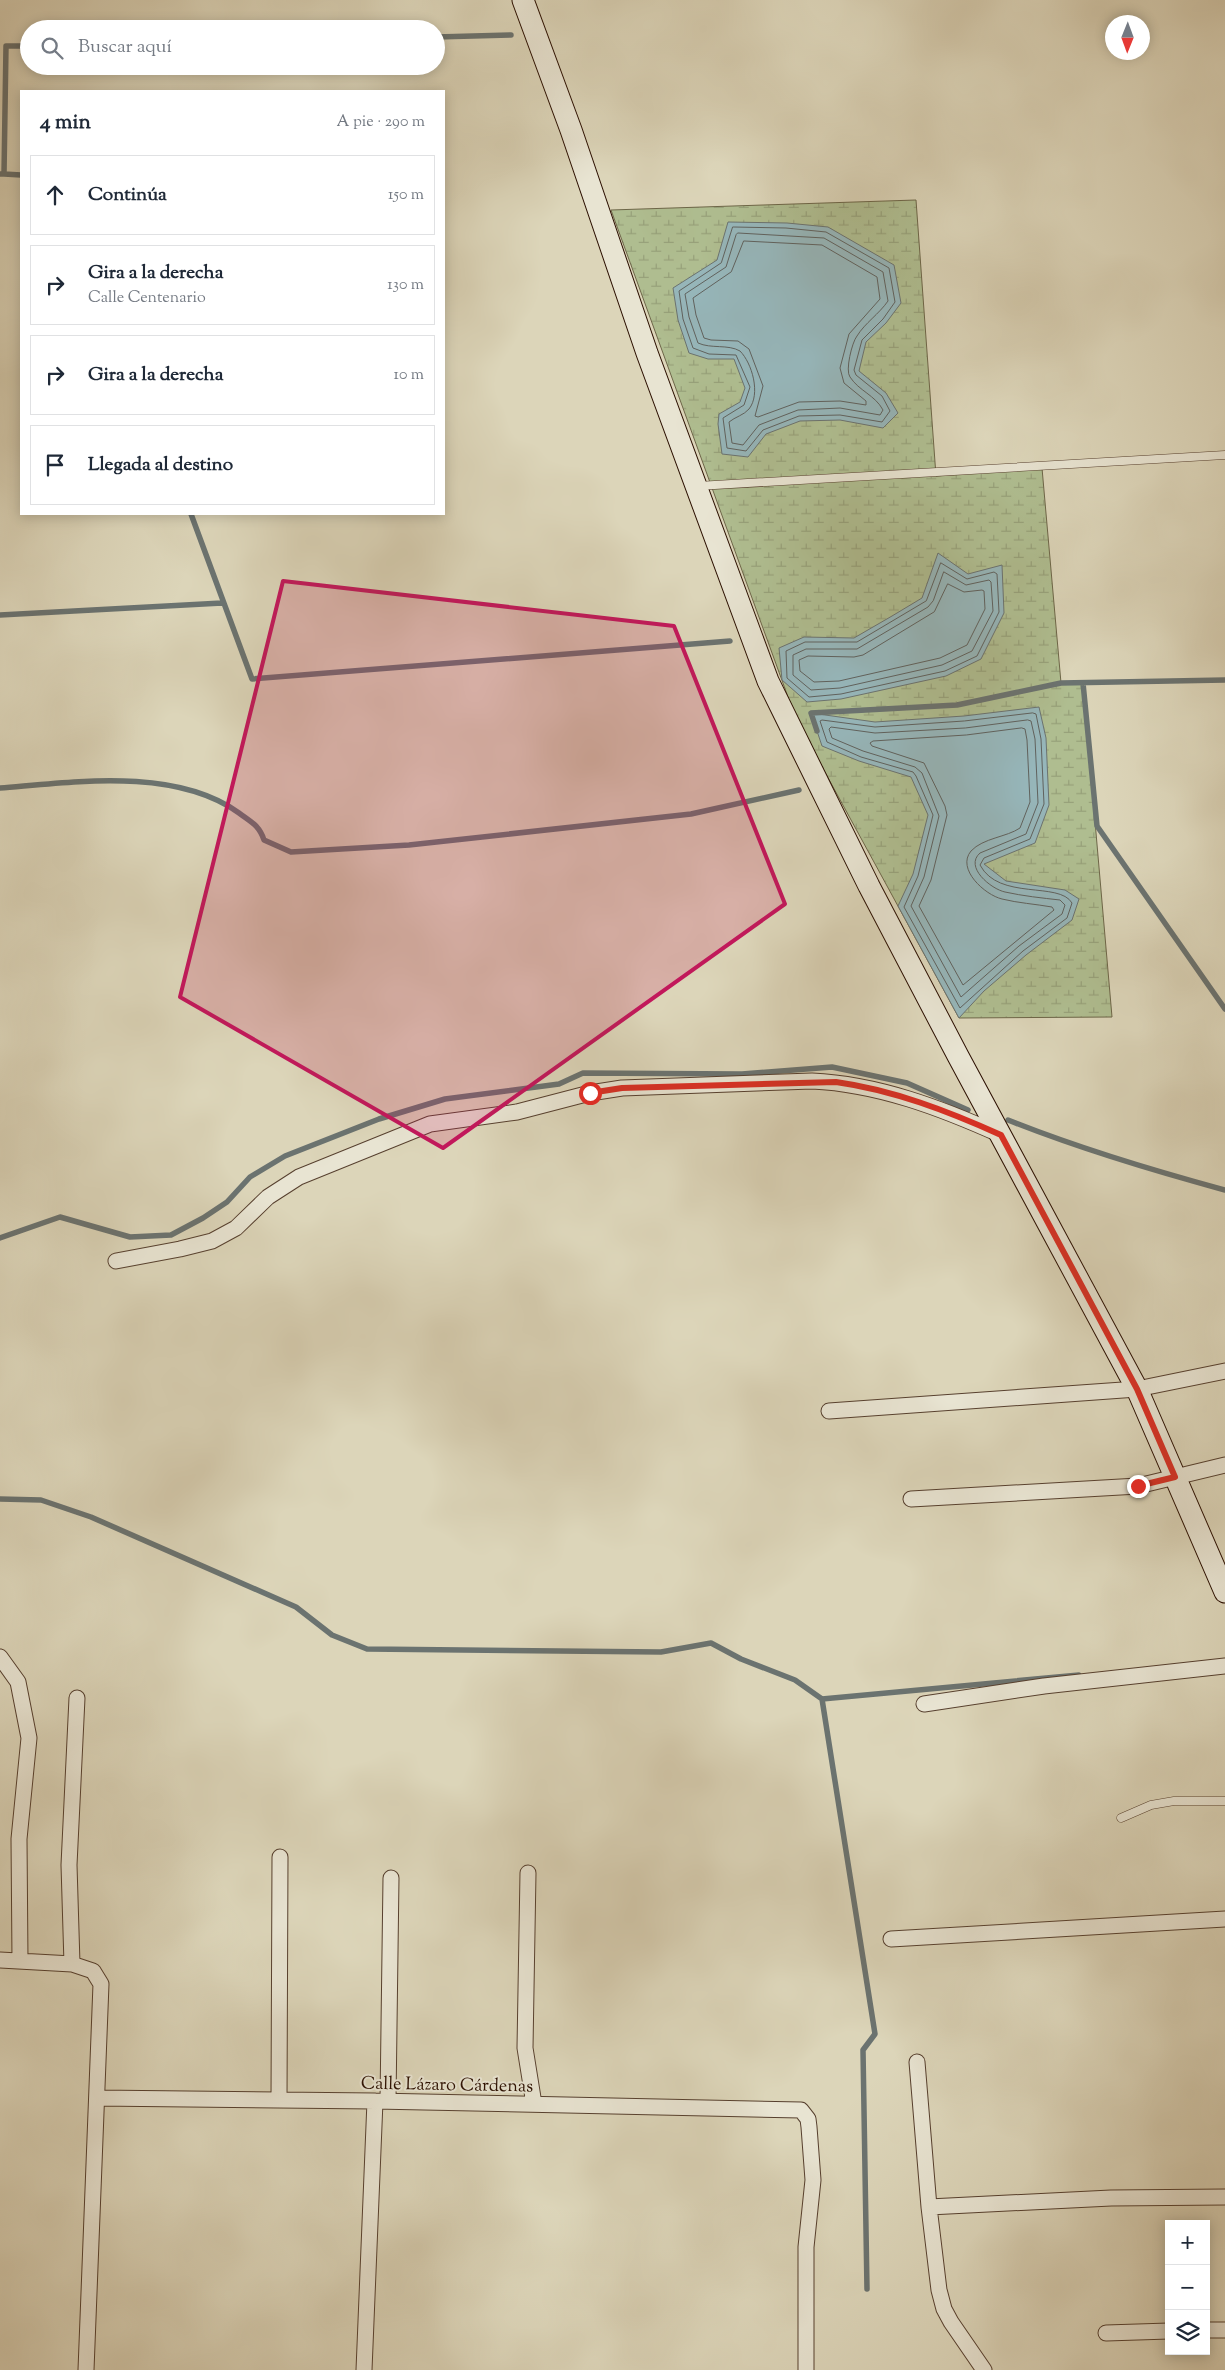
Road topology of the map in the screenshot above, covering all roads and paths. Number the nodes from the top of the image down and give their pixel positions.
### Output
1 (522, 0) edge
2 (1225, 455) edge
3 (696, 486) junction
4 (1001, 1135) junction
5 (116, 1261) dead end
6 (1225, 1371) edge
7 (1137, 1389) junction
8 (829, 1411) dead end
9 (1225, 1465) edge
10 (1175, 1477) junction
11 (911, 1499) dead end
12 (1225, 1592) edge
13 (0, 1657) edge
14 (1225, 1666) edge
15 (77, 1698) dead end
16 (924, 1704) dead end
17 (1225, 1801) edge
18 (1121, 1818) dead end
19 (280, 1857) dead end
20 (528, 1873) dead end
21 (391, 1878) dead end
22 (1225, 1920) edge
23 (891, 1939) dead end
24 (0, 1960) edge
25 (20, 1961) junction
26 (72, 1964) junction
27 (917, 2062) dead end
28 (97, 2098) junction
29 (279, 2100) junction
30 (382, 2101) junction
31 (534, 2104) junction
32 (1225, 2197) edge
33 (929, 2207) junction
34 (1210, 2330) edge
35 (1225, 2330) edge
36 (1165, 2331) edge
37 (1106, 2333) dead end
38 (86, 2370) edge
39 (364, 2370) edge
40 (806, 2370) edge
41 (984, 2370) edge

1 - 3 street
2 - 3 lane
3 - 4 street
4 - 5 street
4 - 7 street
6 - 7 street
7 - 8 street
7 - 10 street
9 - 10 street
10 - 11 street
10 - 12 street
13 - 25 street
14 - 16 street
15 - 26 street
17 - 18 lane
19 - 29 street
20 - 31 street
21 - 30 street
22 - 23 street
24 - 25 street
25 - 26 street
26 - 28 street
27 - 33 street
28 - 29 street, Calle Lázaro Cárdenas
28 - 38 street
29 - 30 street, Calle Lázaro Cárdenas
30 - 31 street, Calle Lázaro Cárdenas
30 - 39 street
31 - 40 street, Calle Lázaro Cárdenas
32 - 33 street
33 - 41 street
34 - 35 street
36 - 37 street

